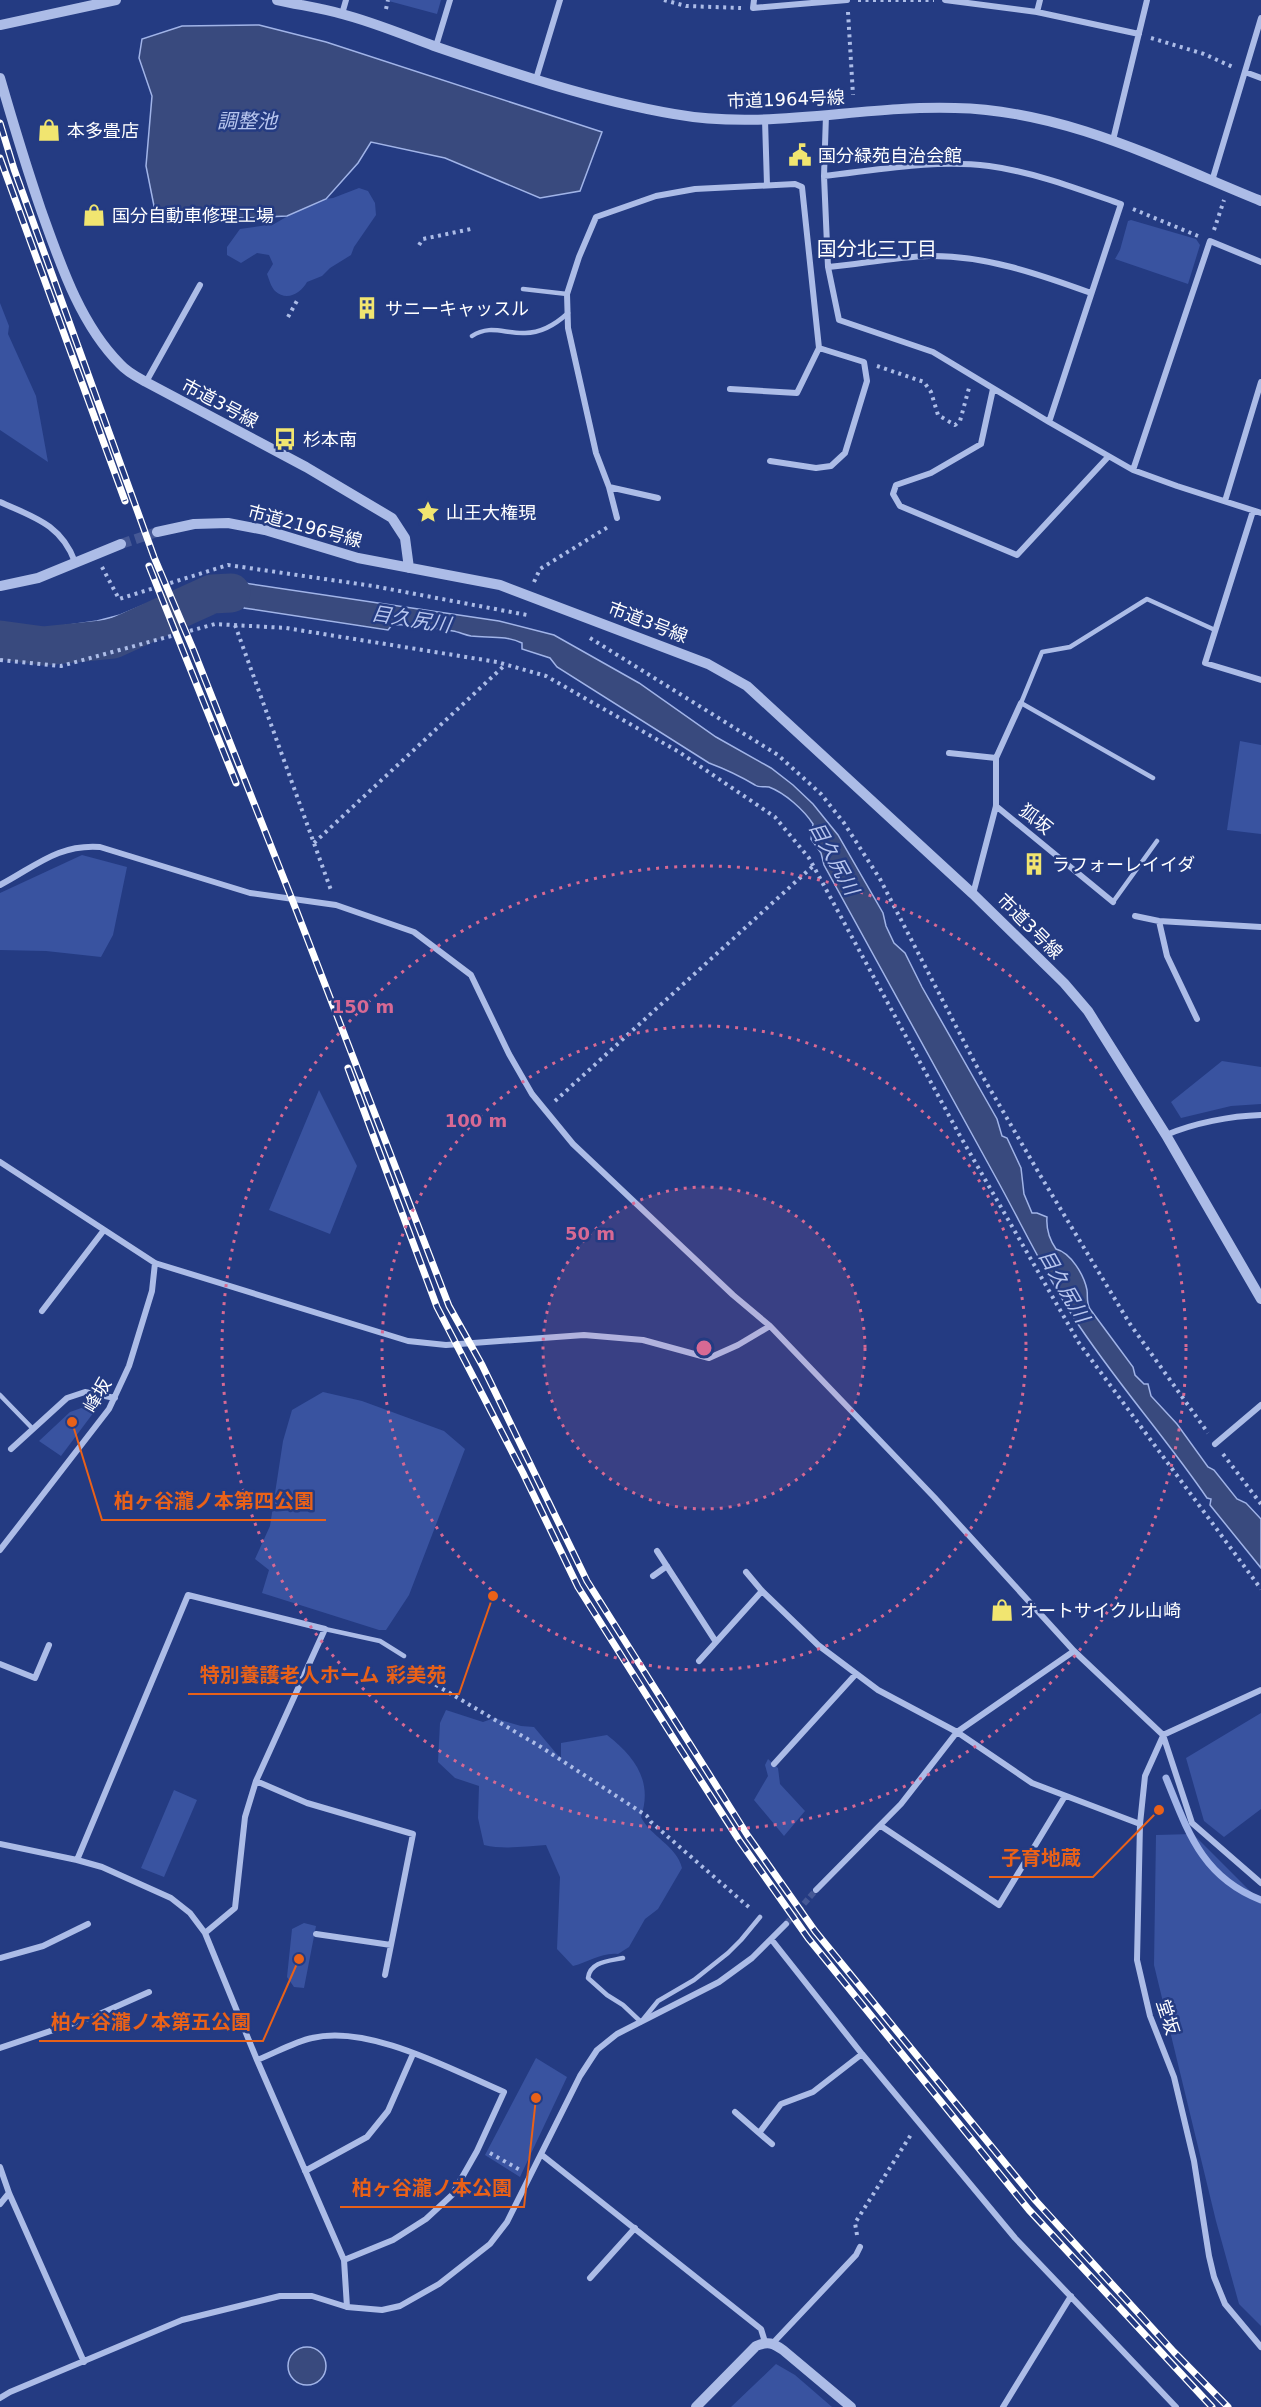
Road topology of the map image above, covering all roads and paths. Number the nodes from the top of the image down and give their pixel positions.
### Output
1 (117, 0) edge
2 (277, 0) edge
3 (346, 0) edge
4 (388, 0) edge
5 (450, 0) edge
6 (560, 0) edge
7 (664, 0) edge
8 (754, 0) edge
9 (847, 0) edge
10 (945, 0) edge
11 (1040, 0) edge
12 (1148, 0) edge
13 (753, 8) junction
14 (386, 9) dead end
15 (1037, 12) junction
16 (342, 14) junction
17 (1261, 18) edge
18 (0, 25) edge
19 (1139, 34) junction
20 (436, 46) junction
21 (1245, 72) junction
22 (0, 78) edge
23 (1261, 78) edge
24 (536, 79) junction
25 (853, 95) dead end
26 (826, 115) junction
27 (765, 120) junction
28 (1113, 140) junction
29 (824, 176) junction
30 (1212, 181) junction
31 (767, 185) junction
32 (1224, 198) dead end
33 (1261, 201) edge
34 (1121, 204) junction
35 (471, 229) dead end
36 (1210, 241) junction
37 (419, 244) dead end
38 (1261, 262) edge
39 (828, 267) junction
40 (200, 285) dead end
41 (523, 289) dead end
42 (1090, 293) junction
43 (567, 294) junction
44 (298, 299) dead end
45 (568, 314) junction
46 (288, 317) dead end
47 (472, 336) dead end
48 (819, 348) junction
49 (864, 362) junction
50 (972, 376) junction
51 (146, 382) junction
52 (1261, 382) edge
53 (730, 389) dead end
54 (993, 389) junction
55 (1049, 422) junction
56 (1108, 457) junction
57 (770, 461) dead end
58 (1133, 470) junction
59 (609, 487) junction
60 (658, 498) dead end
61 (1225, 501) junction
62 (0, 502) edge
63 (1253, 511) junction
64 (1261, 513) edge
65 (617, 518) joint
66 (157, 532) tunnel mouth
67 (121, 544) tunnel mouth
68 (75, 562) junction
69 (102, 566) dead end
70 (409, 568) junction
71 (0, 586) edge
72 (529, 594) junction
73 (534, 617) dead end
74 (236, 625) junction
75 (1215, 630) junction
76 (582, 634) dead end
77 (0, 660) edge
78 (506, 664) junction
79 (1261, 680) edge
80 (1021, 703) junction
81 (949, 753) dead end
82 (996, 758) junction
83 (1153, 778) dead end
84 (996, 806) junction
85 (1157, 841) dead end
86 (314, 843) junction
87 (813, 866) junction
88 (0, 885) edge
89 (973, 894) junction
90 (1113, 902) joint
91 (336, 905) junction
92 (1135, 916) dead end
93 (1159, 921) junction
94 (1261, 927) edge
95 (1197, 1019) dead end
96 (545, 1110) junction
97 (1261, 1115) edge
98 (1166, 1135) junction
99 (0, 1162) edge
100 (104, 1230) junction
101 (155, 1263) junction
102 (1261, 1299) edge
103 (42, 1311) dead end
104 (770, 1326) junction
105 (0, 1395) edge
106 (115, 1398) junction
107 (1261, 1405) edge
108 (33, 1429) junction
109 (1215, 1444) junction
110 (11, 1449) dead end
111 (1261, 1504) edge
112 (1, 1546) edge
113 (657, 1551) dead end
114 (667, 1566) junction
115 (746, 1572) dead end
116 (653, 1576) dead end
117 (1261, 1589) edge
118 (762, 1591) junction
119 (324, 1629) junction
120 (716, 1642) junction
121 (49, 1645) dead end
122 (1074, 1651) junction
123 (404, 1656) dead end
124 (699, 1661) dead end
125 (0, 1664) edge
126 (855, 1675) junction
127 (431, 1678) dead end
128 (1261, 1690) edge
129 (957, 1732) junction
130 (1163, 1736) junction
131 (774, 1764) dead end
132 (256, 1781) junction
133 (1065, 1796) junction
134 (1140, 1824) junction
135 (881, 1826) junction
136 (0, 1844) edge
137 (76, 1860) junction
138 (1261, 1883) edge
139 (816, 1890) tunnel mouth
140 (760, 1917) joint
141 (88, 1924) dead end
142 (786, 1924) tunnel mouth
143 (206, 1933) junction
144 (316, 1934) dead end
145 (771, 1940) junction
146 (391, 1945) junction
147 (0, 1958) edge
148 (623, 1958) dead end
149 (385, 1976) dead end
150 (149, 1992) dead end
151 (641, 2022) junction
152 (0, 2048) edge
153 (413, 2054) junction
154 (862, 2054) junction
155 (257, 2060) junction
156 (735, 2112) dead end
157 (759, 2133) junction
158 (907, 2142) dead end
159 (772, 2144) dead end
160 (489, 2153) dead end
161 (542, 2155) junction
162 (0, 2167) edge
163 (305, 2171) junction
164 (531, 2177) junction
165 (9, 2193) junction
166 (0, 2204) edge
167 (634, 2228) junction
168 (860, 2247) joint
169 (344, 2260) junction
170 (590, 2278) dead end
171 (1071, 2296) junction
172 (347, 2307) junction
173 (769, 2343) junction
174 (1261, 2347) edge
175 (84, 2362) junction
176 (0, 2398) edge
177 (696, 2407) edge
178 (851, 2407) edge
179 (1003, 2407) edge
180 (1176, 2407) edge

1 - 18 street
2 - 16 street, 市道1964号線
3 - 16 street
4 - 14 path
5 - 20 street
6 - 24 street
7 - 13 path
8 - 13 street
9 - 10 path
9 - 13 street
9 - 25 path
10 - 15 street
11 - 15 street
12 - 19 street
15 - 19 street
16 - 20 street, 市道1964号線
17 - 21 street
19 - 21 path
19 - 28 street
20 - 24 street, 市道1964号線
21 - 23 street
21 - 30 street
22 - 51 street, 市道3号線
24 - 27 street, 市道1964号線
26 - 27 street, 市道1964号線
26 - 28 street, 市道1964号線
26 - 29 street
27 - 31 street
28 - 30 street, 市道1964号線
29 - 34 street
29 - 39 street
30 - 33 street, 市道1964号線
31 - 43 street
31 - 48 street
32 - 36 path
34 - 36 path
34 - 42 street
35 - 37 path
36 - 38 street
36 - 58 street
39 - 42 street
39 - 50 street
40 - 51 street
41 - 43 lane
42 - 55 street
43 - 45 street
44 - 46 path
45 - 47 lane
45 - 59 street
48 - 49 street
48 - 53 street
49 - 50 path
49 - 57 street
50 - 54 street
51 - 70 street, 市道3号線
52 - 61 street
54 - 55 street
54 - 56 street
55 - 56 street
56 - 58 street
58 - 61 street
59 - 60 street
59 - 65 street
61 - 63 street
62 - 68 street
63 - 64 street
63 - 75 street
65 - 72 path
66 - 70 street, 市道2196号線
67 - 68 street
68 - 71 street
69 - 73 path
70 - 72 street, 市道3号線
72 - 89 street, 市道3号線
74 - 77 path
74 - 78 path
74 - 86 path
75 - 79 street
75 - 80 lane
76 - 109 path
78 - 86 path
78 - 87 path
80 - 82 street
80 - 83 lane
81 - 82 street
82 - 84 street
84 - 89 street
84 - 90 street, 狐坂
85 - 90 lane
86 - 91 path
87 - 96 path
87 - 117 path
88 - 91 street
89 - 98 street, 市道3号線
91 - 96 street
92 - 93 street
93 - 94 street
93 - 95 street
96 - 104 street
97 - 98 street
98 - 102 street, 市道3号線
99 - 100 street
100 - 101 street
100 - 103 street
101 - 104 street
101 - 106 street, 峰坂
104 - 122 street
105 - 108 lane
106 - 108 street
106 - 112 street, 峰坂
107 - 109 street
108 - 110 street
109 - 111 path
113 - 114 street
114 - 116 street
114 - 120 street
115 - 118 street
118 - 120 street
118 - 126 street
119 - 123 lane
119 - 132 street
119 - 137 street
120 - 124 street
121 - 125 street
122 - 129 street
122 - 130 street
126 - 129 street
126 - 131 street
127 - 140 path
128 - 130 street
129 - 133 street
129 - 135 street
130 - 134 street, 堂坂
130 - 138 street
132 - 143 street
132 - 146 street
133 - 134 street
133 - 135 street
134 - 174 street, 堂坂
135 - 139 street
136 - 137 street
137 - 143 street
140 - 151 lane
141 - 147 street
142 - 145 street
143 - 155 street
144 - 146 street
145 - 151 street
145 - 154 street
146 - 149 street
148 - 151 lane
150 - 152 street
151 - 161 street
153 - 155 street
153 - 163 street
153 - 169 street
154 - 157 street
154 - 171 street
155 - 163 street
156 - 157 street
157 - 159 street
158 - 168 path
160 - 164 path
161 - 164 street
161 - 167 street
162 - 165 street
163 - 169 street
164 - 172 street
165 - 166 street
165 - 175 street
167 - 170 street
167 - 173 street
168 - 173 street
169 - 172 street
171 - 179 street
171 - 180 street
172 - 175 street
173 - 177 street
173 - 178 street
175 - 176 street

